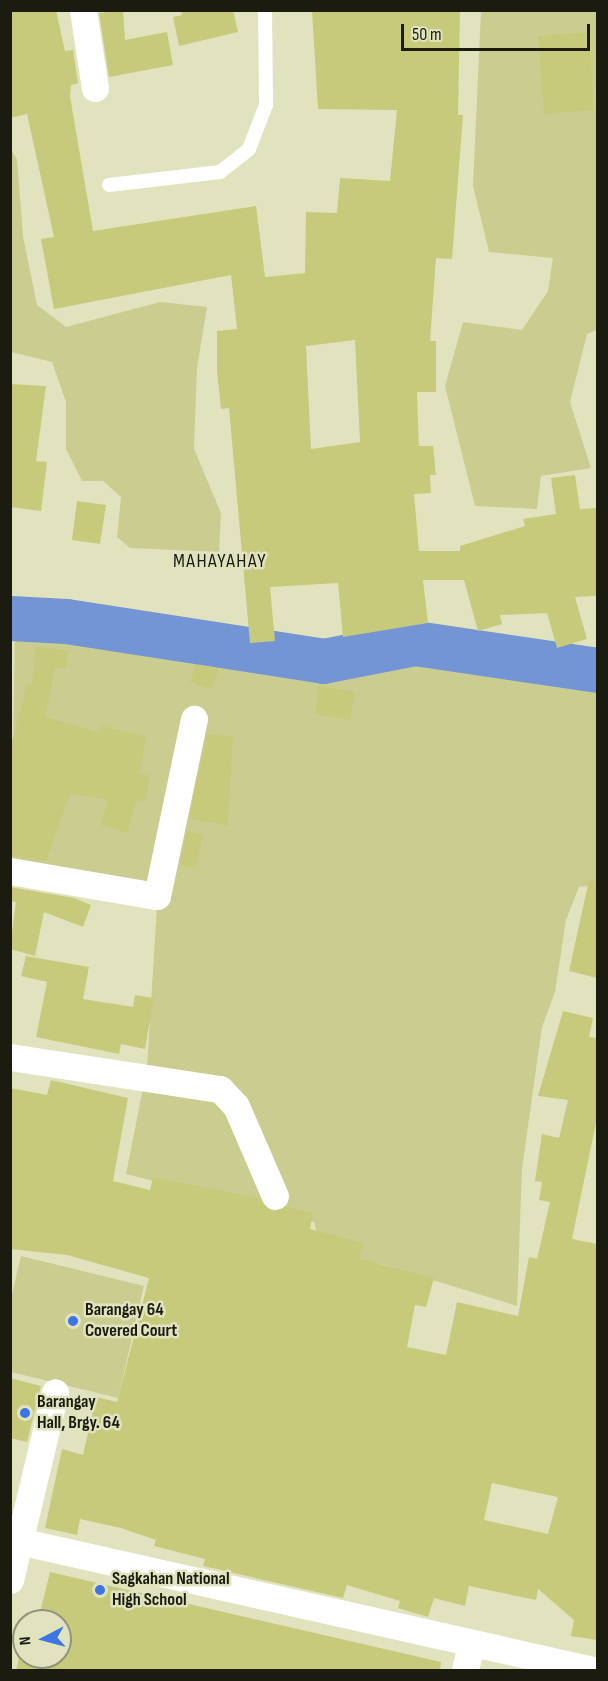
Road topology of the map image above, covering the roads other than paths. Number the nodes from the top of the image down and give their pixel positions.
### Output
1 (83, 10) edge
2 (265, 10) edge
3 (95, 88) dead end
4 (109, 185) dead end
5 (194, 719) dead end
6 (10, 871) edge
7 (10, 1057) edge
8 (275, 1196) dead end
9 (55, 1392) dead end
10 (14, 1540) edge
11 (10, 1580) edge
12 (471, 1644) junction
13 (586, 1670) edge
14 (465, 1671) edge

1 - 3 street
2 - 4 lane
5 - 6 street
7 - 8 street
9 - 10 street
10 - 11 street
10 - 12 street
12 - 13 street
12 - 14 street

